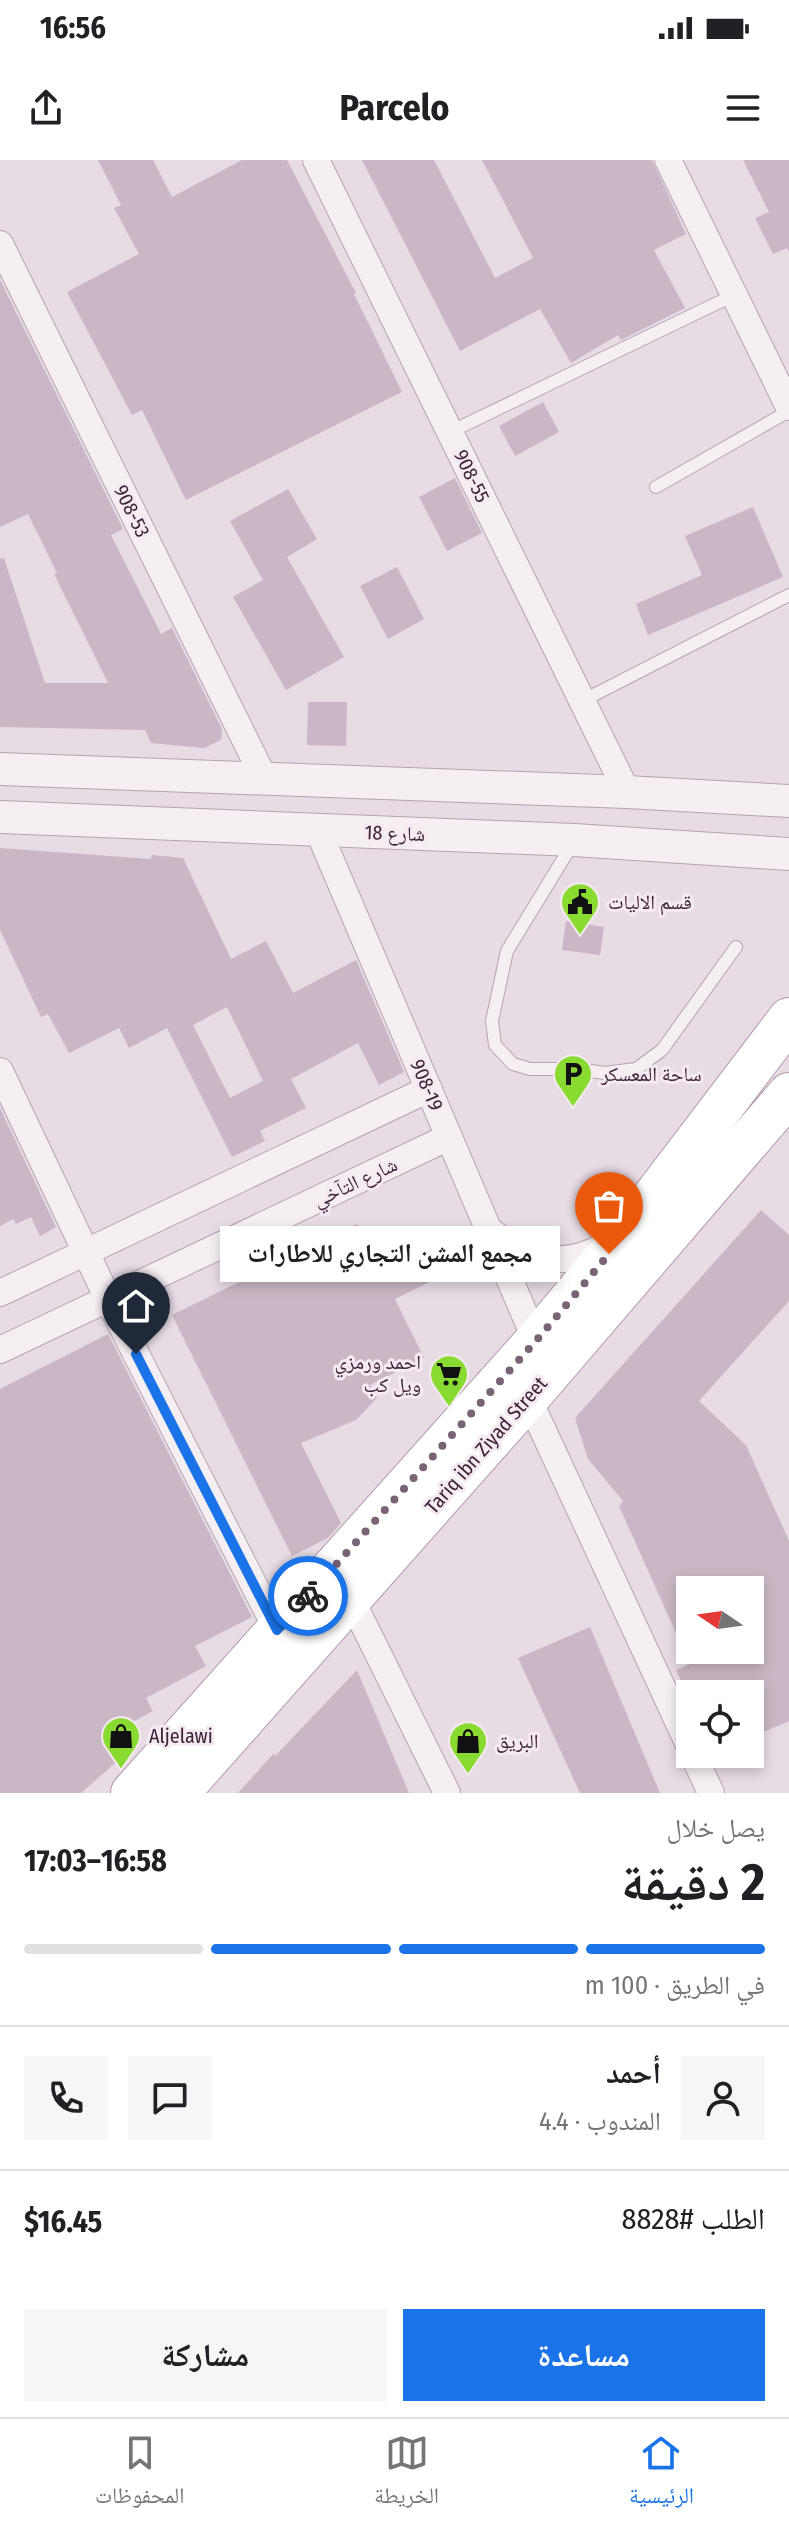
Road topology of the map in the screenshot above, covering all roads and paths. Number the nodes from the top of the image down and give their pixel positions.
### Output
1 (316, 160) edge
2 (668, 160) edge
3 (0, 244) edge
4 (734, 295) junction
5 (789, 409) edge
6 (450, 432) junction
7 (656, 487) dead end
8 (789, 595) edge
9 (582, 701) junction
10 (0, 769) edge
11 (264, 778) junction
12 (547, 789) junction
13 (627, 792) junction
14 (789, 801) edge
15 (0, 817) edge
16 (318, 830) junction
17 (560, 840) junction
18 (789, 854) edge
19 (736, 947) dead end
20 (789, 1019) edge
21 (0, 1071) edge
22 (748, 1073) junction
23 (429, 1089) junction
24 (786, 1108) edge
25 (449, 1137) junction
26 (489, 1230) junction
27 (627, 1232) junction
28 (85, 1252) junction
29 (0, 1293) edge
30 (108, 1299) junction
31 (536, 1341) junction
32 (0, 1350) edge
33 (528, 1398) junction
34 (351, 1599) junction
35 (277, 1630) junction
36 (676, 1717) edge
37 (699, 1768) edge
38 (132, 1793) edge
39 (178, 1793) edge
40 (447, 1793) edge
41 (711, 1793) edge

1 - 6 street, 908-55
2 - 4 street
3 - 11 street, 908-53
4 - 5 street
4 - 6 lane
5 - 7 lane
6 - 9 street, 908-55
8 - 9 lane
9 - 13 street, 908-55
10 - 11 street
11 - 12 street
12 - 13 street
12 - 17 street
13 - 14 street
15 - 16 street, شارع 18
16 - 17 street, شارع 18
16 - 23 street, 908-19
17 - 18 street, شارع 18
17 - 19 lane
20 - 22 main road, Tariq ibn Ziyad Street
21 - 28 street
22 - 24 street
22 - 27 main road, Tariq ibn Ziyad Street
23 - 25 street, 908-19
23 - 28 street
24 - 33 main road, Tariq ibn Ziyad Street
25 - 26 street, 908-19
25 - 30 street, شارع التآخي
26 - 27 street
26 - 31 street, 908-19
27 - 31 main road, Tariq ibn Ziyad Street
28 - 29 street
28 - 30 street
30 - 32 street, شارع التآخي
30 - 35 street
31 - 35 main road, Tariq ibn Ziyad Street
33 - 34 main road, Tariq ibn Ziyad Street
33 - 36 street
34 - 39 main road, Tariq ibn Ziyad Street
34 - 40 street
35 - 38 main road, Tariq ibn Ziyad Street
37 - 41 street

